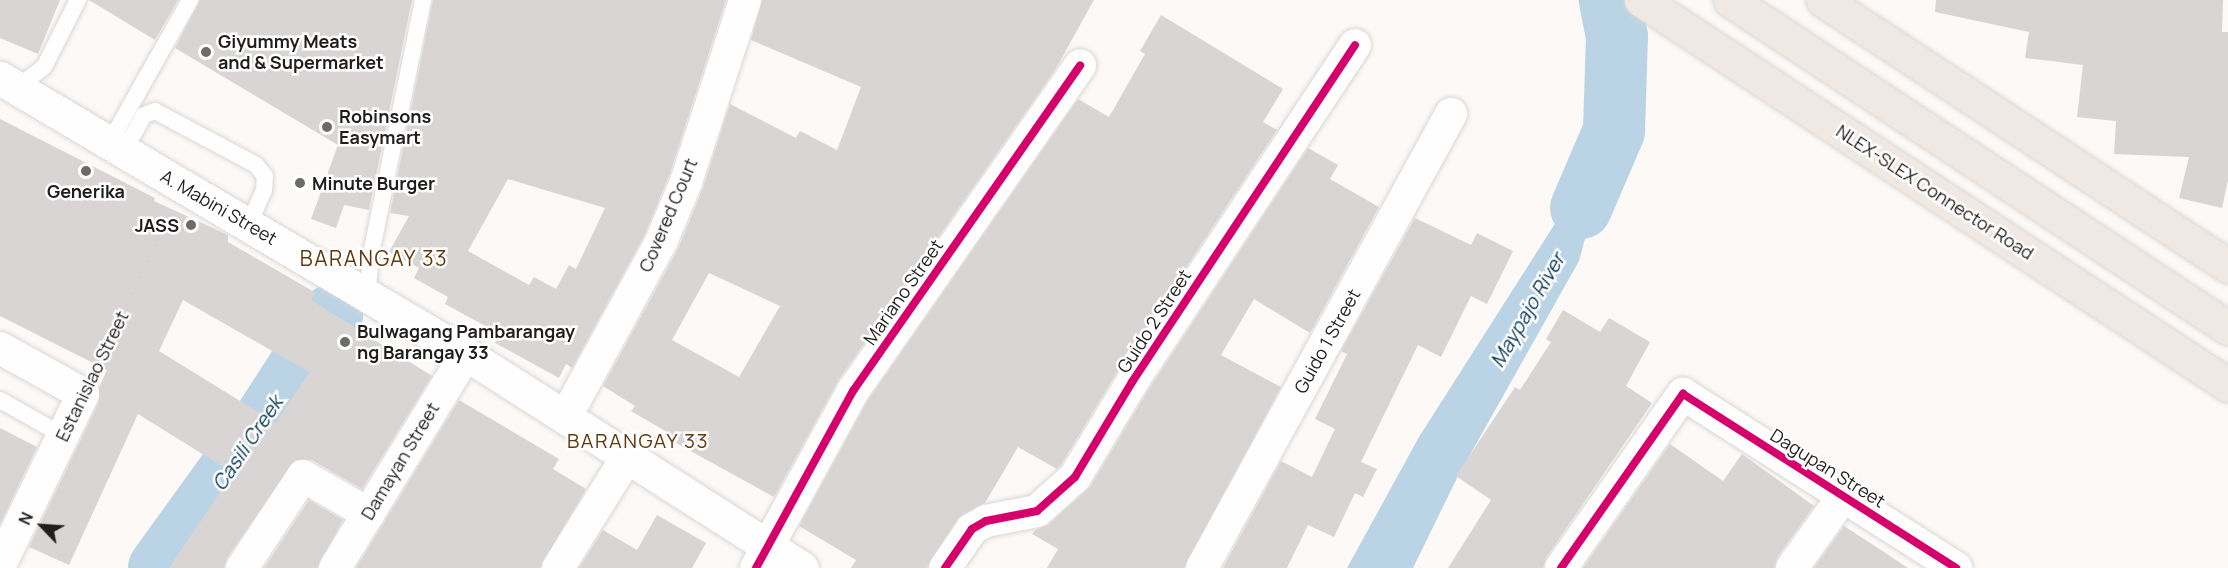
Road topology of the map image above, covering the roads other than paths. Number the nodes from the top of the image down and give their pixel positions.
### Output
1 (78, 0) edge
2 (190, 0) edge
3 (423, 0) edge
4 (745, 0) edge
5 (1641, 0) edge
6 (1730, 0) edge
7 (1823, 0) edge
8 (1354, 45) dead end
9 (1080, 65) dead end
10 (8, 83) edge
11 (1451, 114) dead end
12 (117, 147) junction
13 (249, 223) junction
14 (2228, 266) edge
15 (354, 287) junction
16 (2228, 328) edge
17 (0, 348) edge
18 (466, 354) junction
19 (2228, 385) edge
20 (0, 400) edge
21 (565, 418) junction
22 (62, 435) junction
23 (627, 457) junction
24 (1844, 495) junction
25 (369, 514) junction
26 (763, 558) edge
27 (0, 565) edge
28 (242, 568) edge
29 (335, 568) edge
30 (558, 568) edge
31 (802, 568) edge
32 (945, 568) edge
33 (1202, 568) edge
34 (1562, 568) edge
35 (1792, 568) edge
36 (1956, 568) edge

1 - 10 lane
2 - 12 lane
3 - 15 lane
4 - 21 street, Covered Court
5 - 19 highway, NLEX-SLEX Connector Road
6 - 16 highway
7 - 14 highway
8 - 32 street, Guido 2 Street
9 - 26 street, Mariano Street
10 - 12 main road, A. Mabini Street
11 - 33 street, Guido 1 Street
12 - 13 main road, A. Mabini Street
12 - 13 lane
13 - 15 main road, A. Mabini Street
15 - 18 main road, A. Mabini Street
17 - 22 street, Estanislao Street
18 - 21 main road, A. Mabini Street
18 - 25 street, Damayan Street
20 - 22 lane
21 - 23 main road, A. Mabini Street
22 - 27 street, Estanislao Street
23 - 26 main road, A. Mabini Street
23 - 30 street
24 - 34 street, Dagupan Street
24 - 35 street
24 - 36 street, Dagupan Street
25 - 28 street
25 - 29 street, Damayan Street
26 - 31 main road, A. Mabini Street

